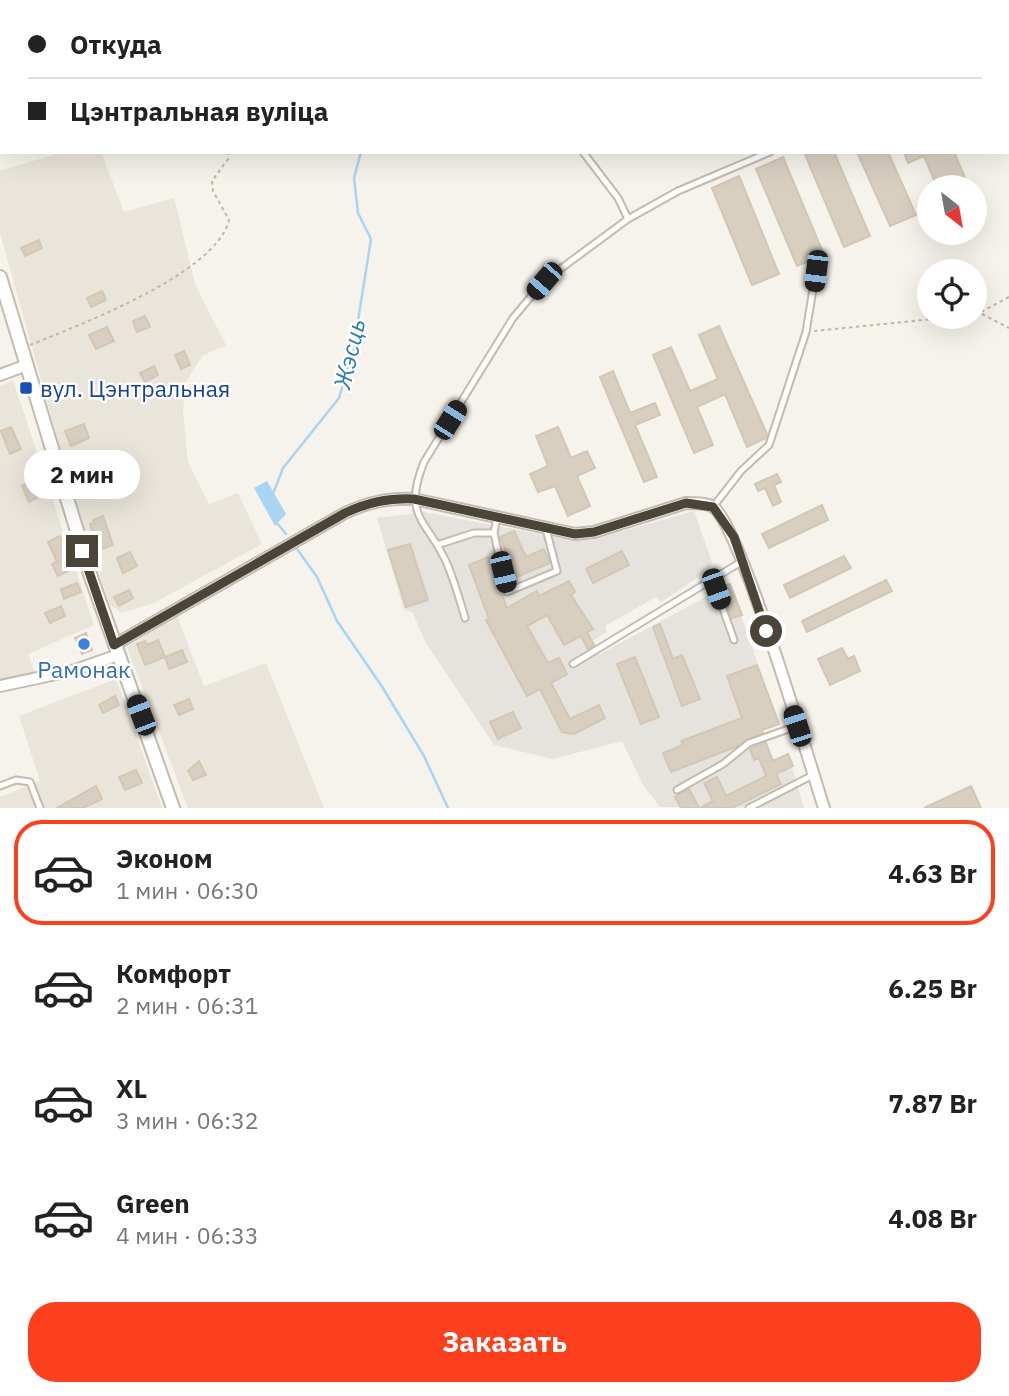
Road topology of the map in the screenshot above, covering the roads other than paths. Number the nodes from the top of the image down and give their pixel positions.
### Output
1 (585, 154) edge
2 (765, 154) edge
3 (628, 219) junction
4 (816, 271) dead end
5 (0, 277) edge
6 (24, 366) junction
7 (0, 375) edge
8 (414, 499) junction
9 (713, 507) junction
10 (497, 517) junction
11 (546, 529) junction
12 (494, 533) junction
13 (437, 545) junction
14 (744, 561) junction
15 (712, 579) junction
16 (465, 618) dead end
17 (734, 640) dead end
18 (116, 650) junction
19 (573, 664) dead end
20 (0, 686) edge
21 (797, 726) junction
22 (813, 775) junction
23 (0, 786) edge
24 (677, 790) dead end
25 (40, 808) edge
26 (173, 808) edge
27 (749, 808) edge
28 (824, 808) edge

1 - 3 lane
2 - 3 lane
3 - 8 lane
4 - 9 lane
5 - 6 street
6 - 7 street
6 - 18 street
8 - 10 street
8 - 13 lane
8 - 18 street
9 - 11 street
9 - 14 street
10 - 11 street
10 - 12 lane
11 - 12 lane
12 - 13 lane
13 - 16 lane
14 - 15 lane
14 - 21 street
15 - 17 lane
15 - 19 lane
18 - 20 street
18 - 26 street
21 - 22 street
21 - 24 lane
22 - 27 lane
22 - 28 street
23 - 25 lane

